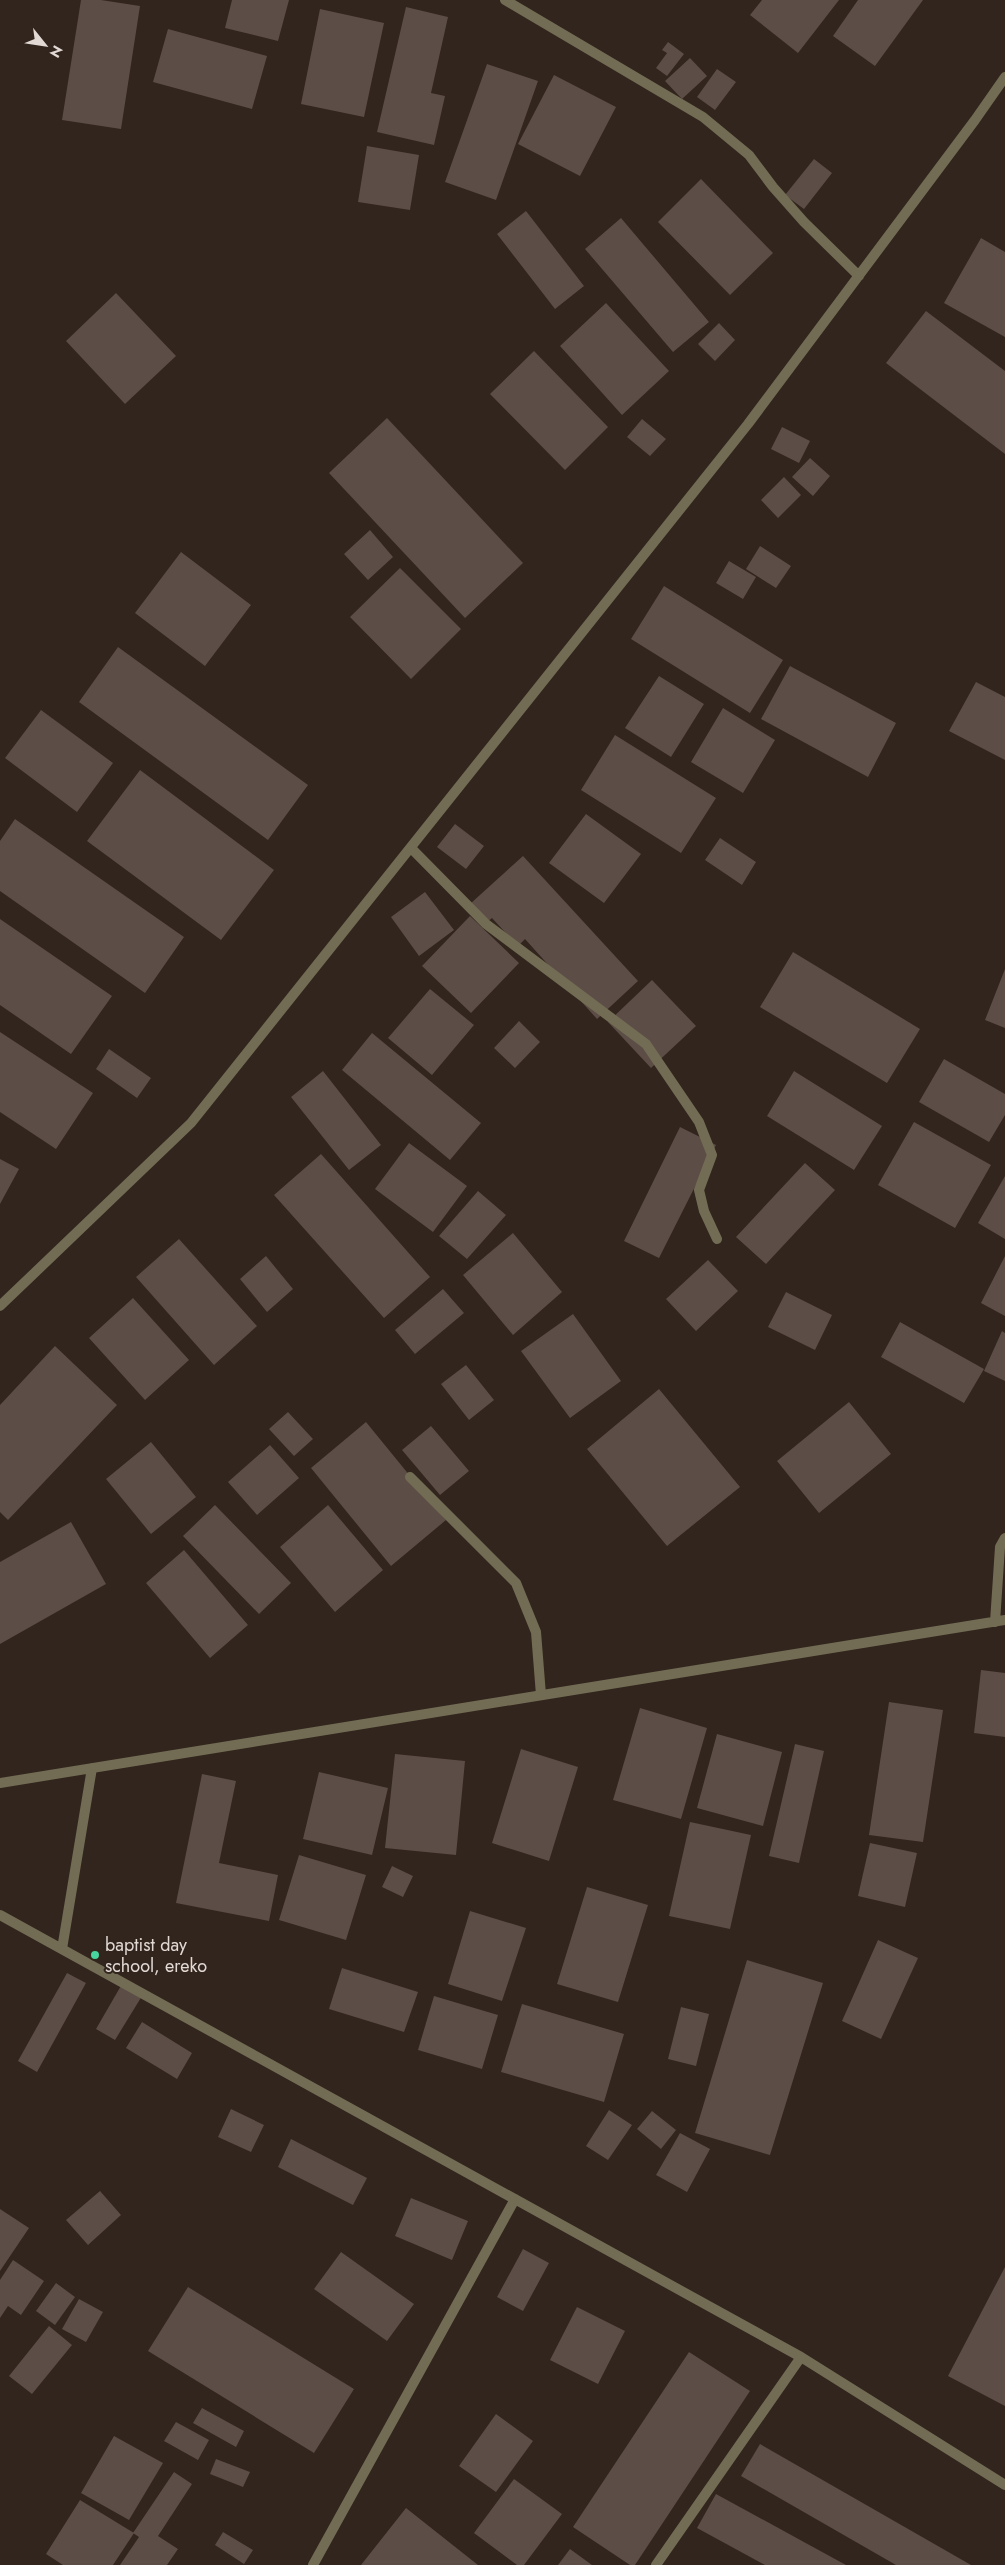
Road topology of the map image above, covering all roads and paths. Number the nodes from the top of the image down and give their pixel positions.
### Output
1 (505, 0) edge
2 (1005, 77) edge
3 (859, 276) junction
4 (411, 848) junction
5 (717, 1239) dead end
6 (0, 1306) edge
7 (410, 1477) dead end
8 (1005, 1538) edge
9 (1000, 1621) edge
10 (541, 1695) junction
11 (92, 1768) junction
12 (0, 1783) edge
13 (0, 1915) edge
14 (62, 1949) junction
15 (515, 2199) junction
16 (801, 2357) junction
17 (1005, 2485) edge
18 (313, 2565) edge
19 (656, 2565) edge

1 - 3 street
2 - 3 street
3 - 4 street
4 - 5 street
4 - 6 street
7 - 10 street
8 - 9 street
9 - 10 street
10 - 11 street
11 - 12 street
11 - 14 street
13 - 14 street
14 - 15 street
15 - 16 street
15 - 18 street
16 - 17 street
16 - 19 street

